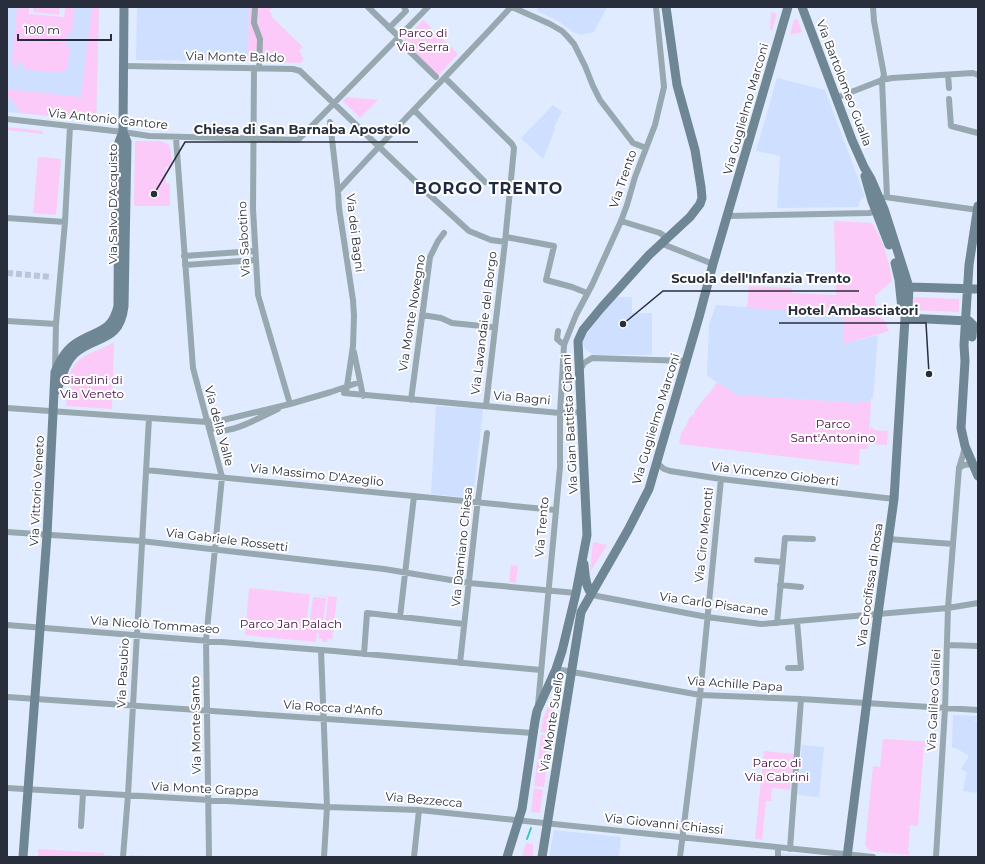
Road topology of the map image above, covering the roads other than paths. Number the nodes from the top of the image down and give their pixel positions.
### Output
1 (124, 7) edge
2 (255, 7) edge
3 (368, 7) edge
4 (404, 7) edge
5 (428, 7) edge
6 (512, 7) edge
7 (656, 7) edge
8 (666, 7) edge
9 (788, 7) edge
10 (802, 7) edge
11 (873, 7) edge
12 (389, 28) junction
13 (398, 38) junction
14 (674, 65) junction
15 (123, 66) junction
16 (662, 67) junction
17 (257, 68) junction
18 (948, 75) junction
19 (978, 75) edge
20 (436, 77) dead end
21 (445, 78) junction
22 (882, 80) junction
23 (948, 88) dead end
24 (836, 98) junction
25 (949, 99) dead end
26 (334, 103) junction
27 (414, 110) junction
28 (7, 119) edge
29 (330, 122) dead end
30 (70, 126) junction
31 (123, 132) junction
32 (978, 133) edge
33 (176, 138) junction
34 (254, 139) junction
35 (378, 146) junction
36 (646, 148) junction
37 (485, 182) dead end
38 (338, 191) junction
39 (880, 199) junction
40 (978, 208) edge
41 (880, 211) junction
42 (727, 216) junction
43 (7, 218) edge
44 (621, 221) junction
45 (65, 222) junction
46 (444, 234) dead end
47 (505, 239) junction
48 (664, 240) junction
49 (255, 251) junction
50 (184, 256) junction
51 (256, 260) junction
52 (713, 264) junction
53 (185, 265) junction
54 (899, 278) junction
55 (909, 287) junction
56 (978, 289) edge
57 (968, 290) junction
58 (587, 293) junction
59 (902, 309) joint
60 (422, 314) junction
61 (905, 318) junction
62 (7, 321) edge
63 (966, 321) junction
64 (978, 322) edge
65 (56, 324) junction
66 (492, 327) dead end
67 (558, 331) dead end
68 (972, 337) junction
69 (564, 345) junction
70 (353, 346) junction
71 (687, 361) junction
72 (965, 361) junction
73 (580, 371) junction
74 (54, 372) junction
75 (360, 382) junction
76 (347, 386) junction
77 (331, 392) junction
78 (346, 393) junction
79 (363, 396) junction
80 (54, 397) junction
81 (410, 400) junction
82 (290, 404) junction
83 (486, 406) junction
84 (7, 408) edge
85 (53, 411) junction
86 (581, 412) junction
87 (560, 413) junction
88 (149, 418) junction
89 (207, 422) junction
90 (962, 424) junction
91 (487, 433) dead end
92 (965, 446) junction
93 (657, 463) junction
94 (975, 466) edge
95 (959, 468) junction
96 (146, 470) junction
97 (978, 476) edge
98 (222, 477) junction
99 (721, 479) junction
100 (414, 496) junction
101 (894, 499) junction
102 (478, 503) junction
103 (555, 510) junction
104 (7, 532) edge
105 (47, 535) junction
106 (812, 539) dead end
107 (888, 539) junction
108 (141, 541) junction
109 (953, 544) junction
110 (215, 550) junction
111 (584, 552) junction
112 (757, 560) dead end
113 (782, 562) junction
114 (404, 572) junction
115 (469, 583) junction
116 (780, 585) junction
117 (801, 587) dead end
118 (548, 590) junction
119 (576, 593) junction
120 (591, 593) junction
121 (978, 603) edge
122 (948, 608) junction
123 (581, 612) junction
124 (878, 614) junction
125 (400, 617) junction
126 (707, 617) junction
127 (797, 621) junction
128 (777, 623) junction
129 (464, 624) junction
130 (7, 625) edge
131 (40, 628) junction
132 (136, 636) junction
133 (206, 640) junction
134 (948, 645) junction
135 (978, 646) edge
136 (321, 650) junction
137 (364, 654) junction
138 (460, 663) junction
139 (788, 668) dead end
140 (556, 669) junction
141 (541, 670) junction
142 (572, 672) junction
143 (552, 680) joint
144 (700, 695) junction
145 (7, 697) edge
146 (35, 699) junction
147 (801, 699) junction
148 (866, 703) junction
149 (132, 706) junction
150 (945, 709) junction
151 (978, 710) edge
152 (207, 711) junction
153 (537, 711) junction
154 (323, 718) junction
155 (533, 733) junction
156 (7, 788) edge
157 (28, 790) junction
158 (83, 793) junction
159 (128, 795) junction
160 (208, 800) junction
161 (327, 807) junction
162 (419, 810) junction
163 (520, 820) junction
164 (548, 823) junction
165 (81, 826) dead end
166 (682, 837) junction
167 (778, 848) junction
168 (790, 849) junction
169 (847, 856) edge
170 (23, 857) edge
171 (123, 857) edge
172 (209, 857) edge
173 (324, 857) edge
174 (414, 857) edge
175 (507, 857) edge
176 (542, 857) edge
177 (680, 857) edge
178 (778, 857) edge
179 (873, 857) edge
180 (936, 857) edge

1 - 15 street
2 - 17 street, Via Sabotino
3 - 12 street
4 - 12 street
5 - 13 street, Via Antonio Cantore
6 - 21 street
6 - 36 street
7 - 16 street, Via Trento
8 - 14 street, Via Gian Battista Cipani
9 - 42 street, Via Guglielmo Marconi
10 - 24 street, Via Bartolomeo Gualla
11 - 22 street
12 - 13 street
13 - 20 street
13 - 26 street, Via Antonio Cantore
14 - 16 street
14 - 48 street, Via Gian Battista Cipani
15 - 17 street, Via Monte Baldo
15 - 31 street
16 - 36 street, Via Trento
17 - 26 street, Via Monte Baldo
17 - 34 street, Via Sabotino
18 - 19 street
18 - 22 street
18 - 23 street
21 - 27 street
21 - 47 street, Via Lavandaie del Borgo
22 - 24 street
22 - 39 street
24 - 39 street, Via Bartolomeo Gualla
25 - 32 street
26 - 34 street, Via Antonio Cantore
26 - 35 street, Via Monte Baldo
27 - 35 street
27 - 37 street
28 - 30 street, Via Antonio Cantore
29 - 38 street, Via dei Bagni
30 - 31 street, Via Antonio Cantore
30 - 45 street, Via Vittorio Veneto
31 - 33 street, Via Antonio Cantore
31 - 74 street, Via Salvo D'Acquisto
31 - 80 street, Via Salvo D'Acquisto
33 - 34 street, Via Antonio Cantore
33 - 50 street, Via della Valle
34 - 49 street, Via Sabotino
35 - 38 street
35 - 47 street, Via Monte Baldo
36 - 44 street, Via Trento
38 - 70 street, Via dei Bagni
39 - 40 street
39 - 41 street, Via Bartolomeo Gualla
40 - 57 street
41 - 42 street
41 - 54 street, Via Bartolomeo Gualla
41 - 55 street, Via Bartolomeo Gualla
42 - 52 street, Via Guglielmo Marconi
43 - 45 street
44 - 48 street
44 - 58 street, Via Trento
45 - 65 street, Via Vittorio Veneto
46 - 60 street, Via Monte Novegno
47 - 58 street, Via Monte Baldo
47 - 83 street, Via Lavandaie del Borgo
48 - 52 street
48 - 73 street, Via Gian Battista Cipani
49 - 50 street
49 - 51 street, Via Sabotino
50 - 53 street, Via della Valle
51 - 53 street
51 - 82 street, Via Sabotino
52 - 71 street, Via Guglielmo Marconi
53 - 89 street, Via della Valle
54 - 55 street
54 - 59 street, Via Bartolomeo Gualla
55 - 57 street
55 - 61 street, Via Crocifissa di Rosa
56 - 57 street
57 - 63 street
58 - 69 street, Via Trento
59 - 61 street, Via Bartolomeo Gualla
60 - 66 street
60 - 81 street, Via Monte Novegno
61 - 63 street
61 - 101 street, Via Crocifissa di Rosa
62 - 65 street
63 - 68 street
63 - 72 street
64 - 68 street
65 - 74 street, Via Vittorio Veneto
67 - 69 street, Via Trento
68 - 72 street
69 - 87 street, Via Trento
70 - 75 street, Via dei Bagni
70 - 76 street, Via dei Bagni
71 - 73 street
71 - 93 street, Via Guglielmo Marconi
72 - 90 street
73 - 86 street, Via Gian Battista Cipani
74 - 80 street, Via Vittorio Veneto
75 - 76 street
75 - 79 street, Via dei Bagni
76 - 77 street
76 - 78 street, Via dei Bagni
77 - 78 street
77 - 82 street
78 - 79 street
79 - 81 street
80 - 85 street, Via Vittorio Veneto
81 - 83 street
82 - 89 street
82 - 89 street
83 - 87 street, Via Bagni
84 - 85 street
85 - 88 street
85 - 105 street, Via Vittorio Veneto
86 - 87 street, Via Bagni
86 - 111 street, Via Gian Battista Cipani
87 - 103 street, Via Trento
88 - 89 street
88 - 96 street, Via Pasubio
89 - 98 street, Via della Valle
90 - 92 street
90 - 94 street
91 - 102 street, Via Damiano Chiesa
92 - 94 street
92 - 95 street, Via Galileo Galilei
93 - 99 street, Via Vincenzo Gioberti
93 - 120 street, Via Guglielmo Marconi
94 - 95 street
94 - 97 street
95 - 109 street, Via Galileo Galilei
96 - 98 street, Via Massimo D'Azeglio
96 - 108 street, Via Pasubio
98 - 100 street, Via Massimo D'Azeglio
98 - 110 street, Via della Valle
99 - 101 street, Via Vincenzo Gioberti
99 - 126 street, Via Ciro Menotti
100 - 102 street, Via Massimo D'Azeglio
100 - 114 street
101 - 107 street, Via Crocifissa di Rosa
102 - 103 street, Via Massimo D'Azeglio
102 - 115 street, Via Damiano Chiesa
103 - 118 street, Via Trento
104 - 105 street, Via Gabriele Rossetti
105 - 108 street, Via Gabriele Rossetti
105 - 131 street, Via Vittorio Veneto
106 - 113 street
107 - 109 street
107 - 124 street, Via Crocifissa di Rosa
108 - 110 street, Via Gabriele Rossetti
108 - 132 street, Via Pasubio
109 - 122 street, Via Galileo Galilei
110 - 114 street, Via Gabriele Rossetti
110 - 133 street, Via della Valle
111 - 119 street, Via Gian Battista Cipani
111 - 120 street
112 - 113 street
113 - 116 street
114 - 115 street, Via Gabriele Rossetti
114 - 125 street
115 - 118 street, Via Gabriele Rossetti
115 - 129 street, Via Damiano Chiesa
116 - 117 street
116 - 128 street
118 - 119 street, Via Gabriele Rossetti
118 - 141 street, Via Trento
119 - 123 street
119 - 140 street, Via Monte Suello
120 - 123 street, Via Monte Suello
120 - 126 street, Via Carlo Pisacane
121 - 122 street, Via Carlo Pisacane
122 - 124 street, Via Carlo Pisacane
122 - 134 street, Via Galileo Galilei
123 - 142 street, Via Monte Suello
124 - 127 street, Via Carlo Pisacane
124 - 148 street, Via Crocifissa di Rosa
125 - 129 street
125 - 137 street
126 - 128 street, Via Carlo Pisacane
126 - 144 street, Via Ciro Menotti
127 - 128 street, Via Carlo Pisacane
127 - 139 street
129 - 138 street, Via Damiano Chiesa
130 - 131 street, Via Nicolò Tommaseo
131 - 132 street, Via Nicolò Tommaseo
131 - 146 street, Via Vittorio Veneto
132 - 133 street, Via Nicolò Tommaseo
132 - 149 street, Via Pasubio
133 - 136 street, Via Nicolò Tommaseo
133 - 152 street, Via Monte Santo
134 - 135 street
134 - 150 street, Via Galileo Galilei
136 - 137 street, Via Nicolò Tommaseo
136 - 154 street
137 - 138 street, Via Nicolò Tommaseo
138 - 141 street, Via Nicolò Tommaseo
140 - 142 street, Via Achille Papa
140 - 143 street, Via Monte Suello
141 - 153 street, Via Trento
142 - 144 street, Via Achille Papa
142 - 164 street, Via Monte Suello
143 - 153 street, Via Trento
144 - 147 street, Via Achille Papa
144 - 166 street, Via Ciro Menotti
145 - 146 street, Via Rocca d'Anfo
146 - 149 street, Via Rocca d'Anfo
146 - 157 street, Via Vittorio Veneto
147 - 148 street, Via Achille Papa
147 - 168 street
148 - 150 street, Via Achille Papa
148 - 169 street, Via Crocifissa di Rosa
149 - 152 street, Via Rocca d'Anfo
149 - 159 street, Via Pasubio
150 - 151 street, Via Achille Papa
150 - 180 street, Via Galileo Galilei
152 - 154 street, Via Rocca d'Anfo
152 - 160 street, Via Monte Santo
153 - 155 street, Via Trento
154 - 155 street, Via Rocca d'Anfo
154 - 161 street
155 - 163 street, Via Trento
156 - 157 street, Via Monte Grappa
157 - 158 street, Via Monte Grappa
157 - 170 street, Via Vittorio Veneto
158 - 159 street, Via Monte Grappa
158 - 165 street
159 - 160 street, Via Monte Grappa
159 - 171 street, Via Pasubio
160 - 161 street, Via Monte Grappa
160 - 172 street, Via Monte Santo
161 - 162 street, Via Bezzecca
161 - 173 street
162 - 163 street, Via Bezzecca
162 - 174 street
163 - 164 street
163 - 175 street, Via Trento
164 - 166 street, Via Giovanni Chiassi
164 - 176 street, Via Monte Suello
166 - 167 street, Via Giovanni Chiassi
166 - 177 street, Via Ciro Menotti
167 - 168 street, Via Giovanni Chiassi
167 - 178 street
168 - 169 street, Via Giovanni Chiassi
169 - 179 street, Via Giovanni Chiassi

